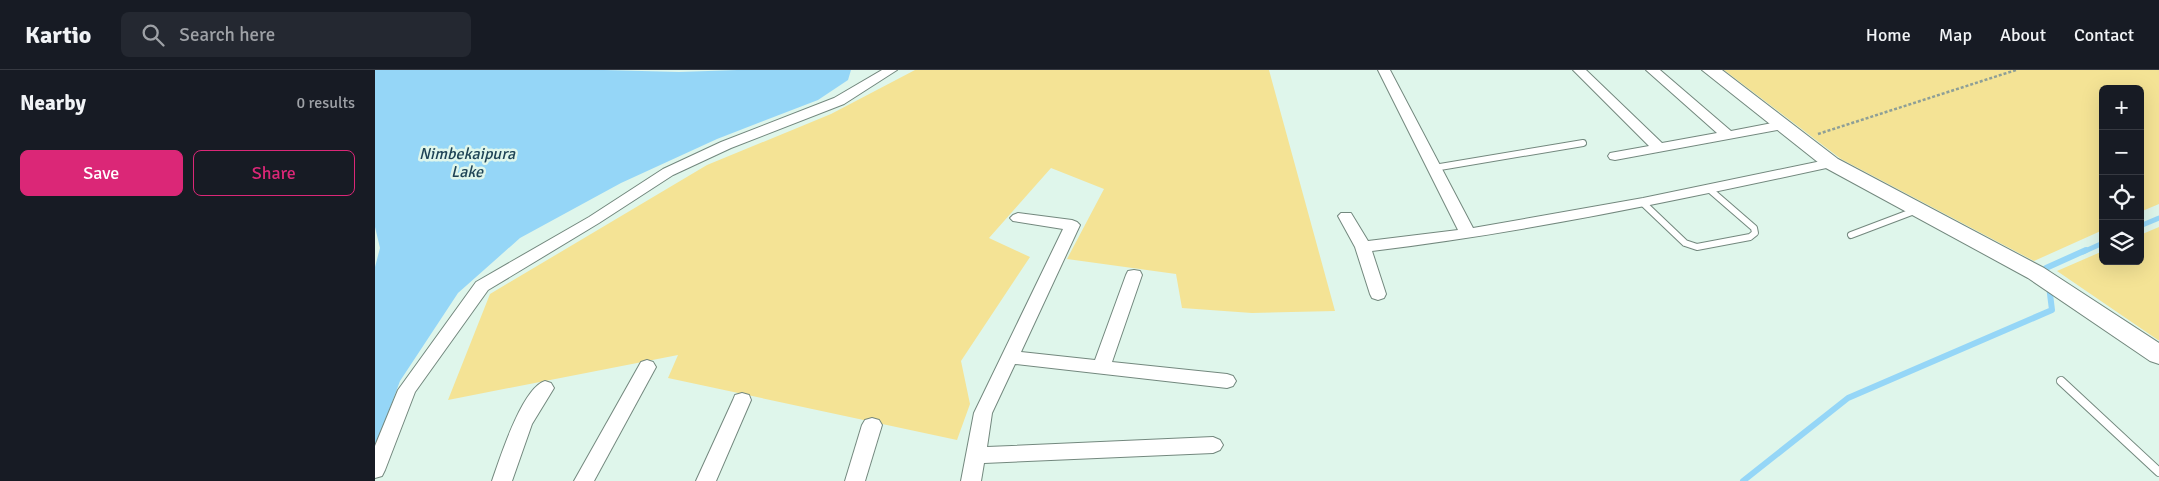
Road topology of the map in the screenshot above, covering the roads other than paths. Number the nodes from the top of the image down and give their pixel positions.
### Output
1 (891, 70) edge
2 (1384, 70) edge
3 (1579, 70) edge
4 (1652, 70) edge
5 (1711, 70) edge
6 (1783, 126) junction
7 (1728, 136) junction
8 (1583, 143) dead end
9 (1659, 148) junction
10 (1615, 156) dead end
11 (1831, 162) junction
12 (1434, 168) junction
13 (1709, 189) junction
14 (1643, 203) junction
15 (1919, 210) junction
16 (1346, 216) dead end
17 (1018, 218) dead end
18 (1468, 234) junction
19 (1851, 235) dead end
20 (1363, 247) junction
21 (1134, 275) dead end
22 (1378, 294) dead end
23 (2159, 355) edge
24 (1009, 357) junction
25 (647, 367) dead end
26 (1101, 368) junction
27 (1227, 381) dead end
28 (2061, 381) dead end
29 (545, 388) dead end
30 (742, 400) dead end
31 (872, 425) dead end
32 (1213, 445) dead end
33 (976, 454) junction
34 (375, 470) edge
35 (2159, 472) edge
36 (502, 481) edge
37 (584, 481) edge
38 (705, 481) edge
39 (855, 481) edge
40 (971, 481) edge

1 - 34 street
2 - 12 street
3 - 9 street
4 - 7 street
5 - 6 main road
6 - 7 street
6 - 11 main road
7 - 9 street
8 - 12 lane
9 - 10 street
11 - 13 street
11 - 15 main road
12 - 18 street
13 - 14 street
13 - 14 lane
14 - 18 street
15 - 19 lane
15 - 23 main road
16 - 20 street
17 - 24 street
18 - 20 street
20 - 22 street
21 - 26 street
24 - 26 street
24 - 33 street
25 - 37 street
26 - 27 street
28 - 35 lane
29 - 36 street
30 - 38 street
31 - 39 street
32 - 33 street
33 - 40 street

